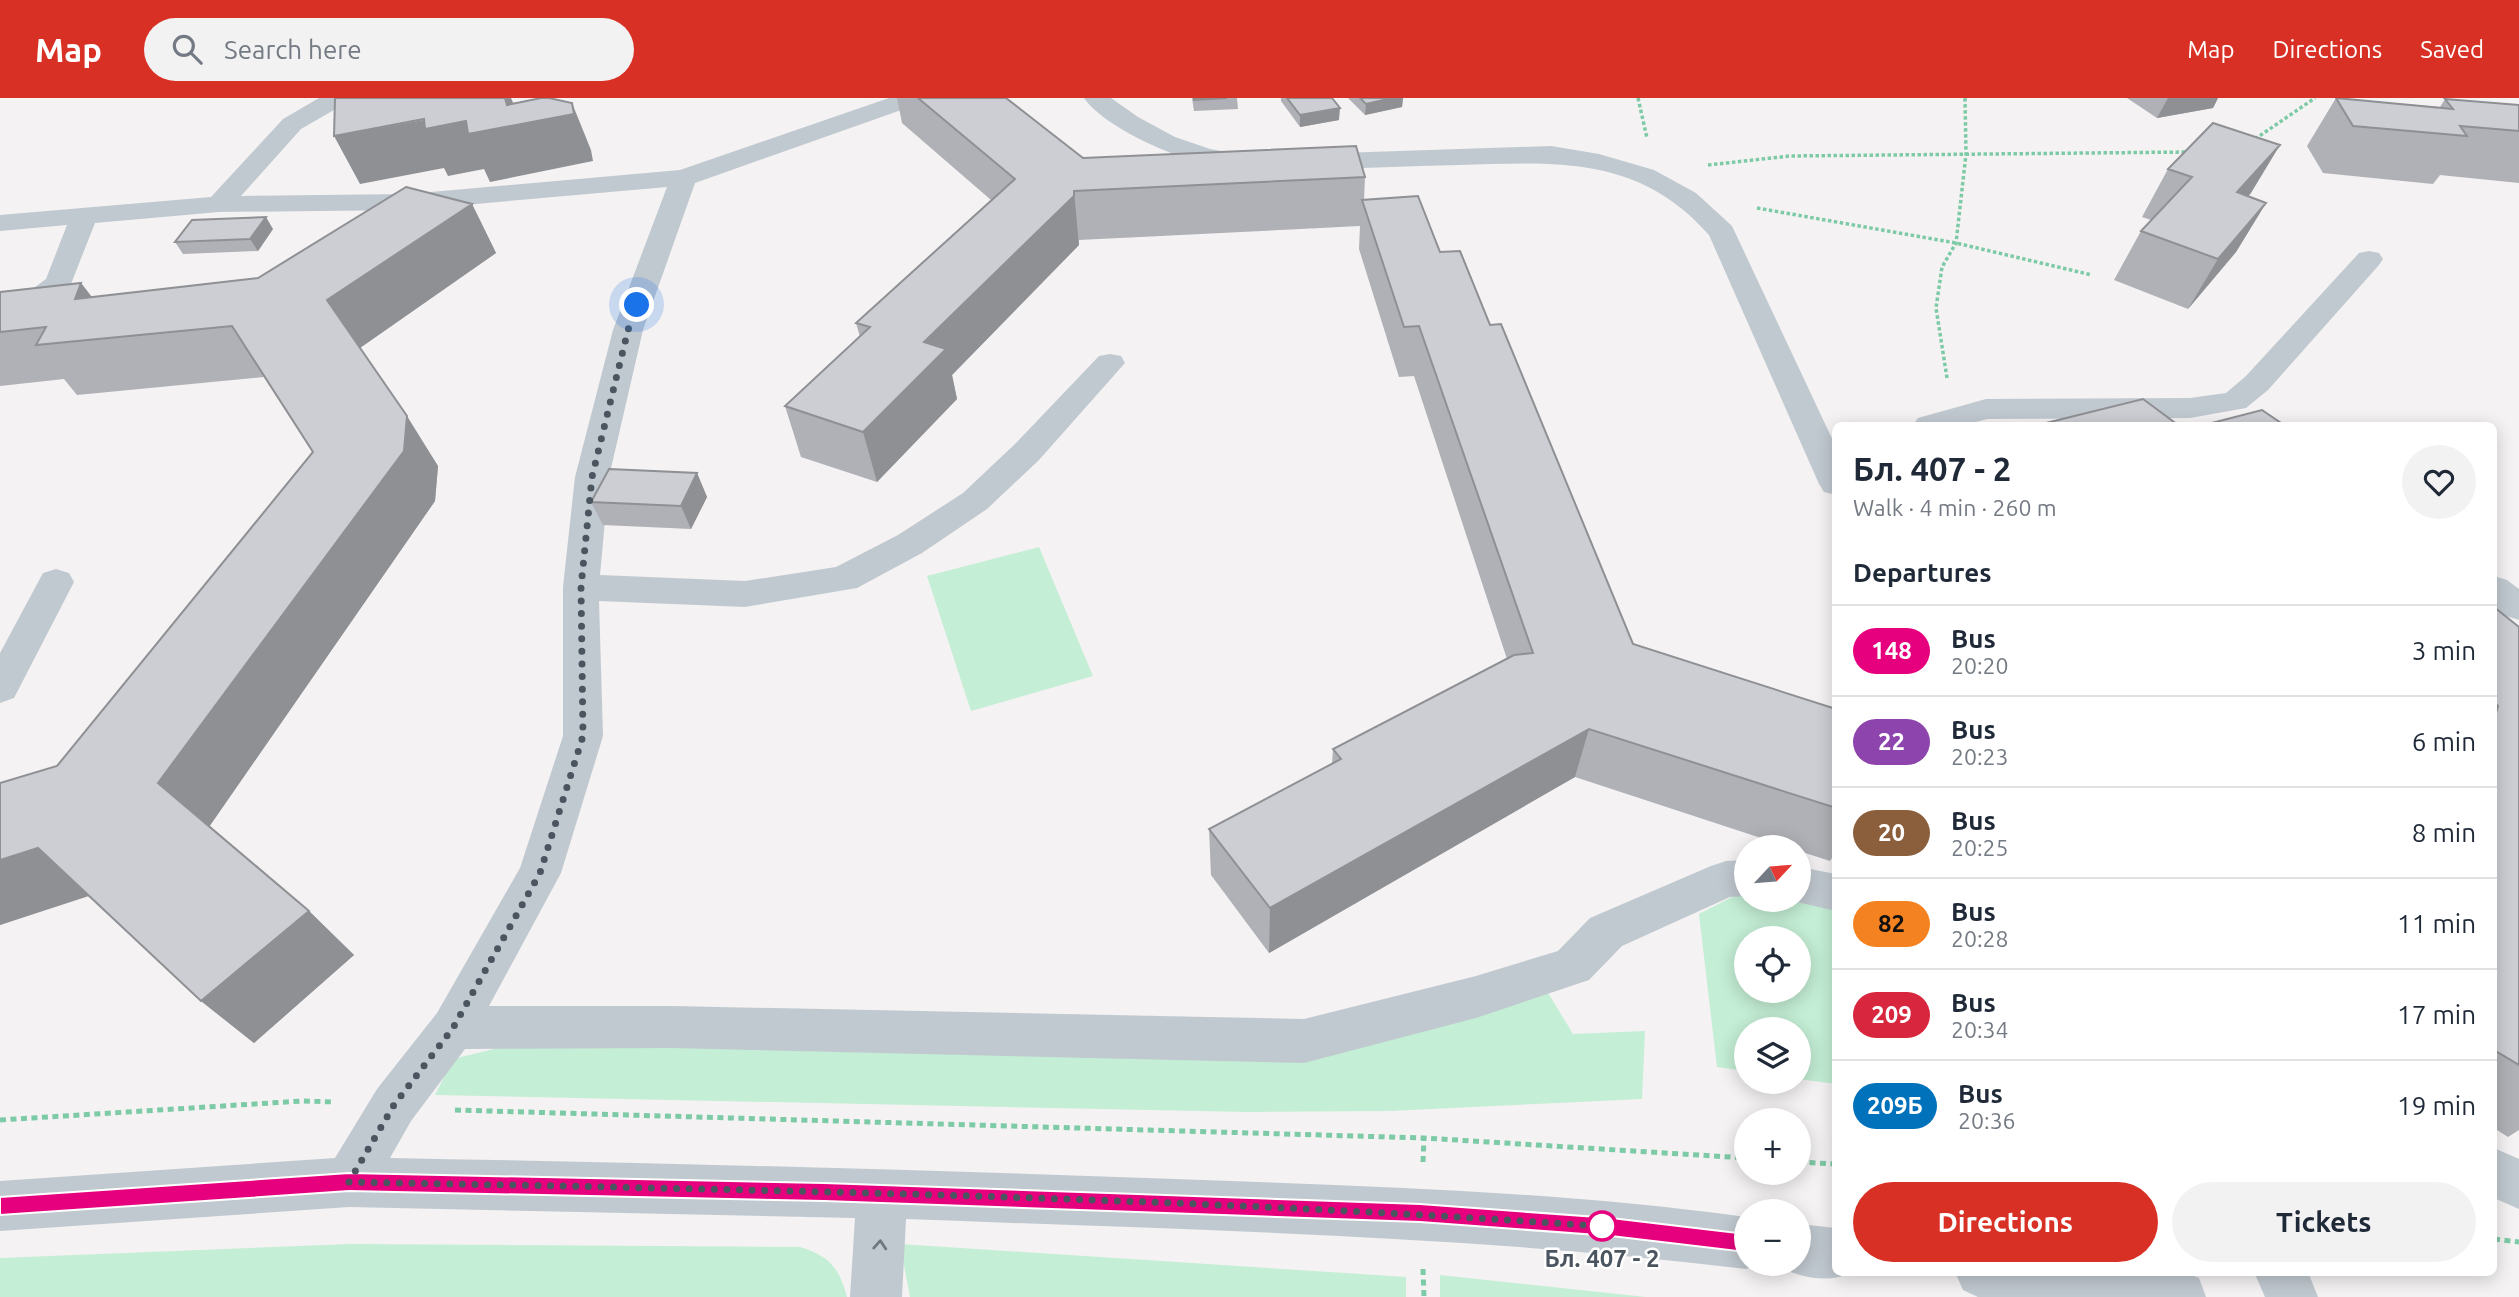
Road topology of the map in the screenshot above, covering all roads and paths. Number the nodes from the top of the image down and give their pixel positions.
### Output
1 (337, 98) edge
2 (912, 98) edge
3 (1096, 98) edge
4 (1965, 98) edge
5 (2315, 98) edge
6 (2246, 142) edge
7 (2193, 151) edge
8 (1966, 154) junction
9 (1640, 174) junction
10 (684, 178) junction
11 (219, 204) junction
12 (1754, 208) dead end
13 (85, 214) junction
14 (0, 223) edge
15 (1956, 243) junction
16 (2369, 259) dead end
17 (2092, 275) dead end
18 (0, 327) edge
19 (1110, 363) dead end
20 (1941, 421) edge
21 (1832, 472) edge
22 (56, 582) dead end
23 (581, 587) junction
24 (2497, 591) edge
25 (2519, 607) edge
26 (13, 641) edge
27 (0, 688) edge
28 (1734, 879) edge
29 (1811, 887) edge
30 (1832, 892) edge
31 (453, 1028) junction
32 (394, 1105) junction
33 (0, 1119) edge
34 (1734, 1157) edge
35 (1811, 1162) edge
36 (1832, 1164) edge
37 (2497, 1174) edge
38 (349, 1182) junction
39 (2519, 1184) edge
40 (880, 1193) junction
41 (0, 1206) edge
42 (2497, 1239) edge
43 (1734, 1242) edge
44 (2519, 1242) edge
45 (1811, 1251) edge
46 (1832, 1254) edge
47 (2012, 1276) edge
48 (2282, 1276) edge
49 (876, 1297) edge
50 (2180, 1297) edge
51 (2292, 1297) edge

1 - 11 street
2 - 10 street
3 - 9 street
4 - 8 path
5 - 6 path
7 - 8 path
8 - 9 path
8 - 15 path
9 - 21 street
10 - 11 street
10 - 23 street
11 - 13 street
12 - 15 path
13 - 14 street
13 - 18 street
15 - 17 path
15 - 20 path
16 - 20 street
19 - 23 street
22 - 26 street
23 - 31 street
24 - 25 street
26 - 27 street
28 - 31 street
29 - 30 street
31 - 32 street
32 - 33 path
32 - 34 path
32 - 38 street
35 - 36 path
37 - 39 street
38 - 40 street
38 - 41 street
40 - 43 street
49 -> 40 street
42 - 44 path
45 - 46 street
47 - 50 street
48 - 51 street

